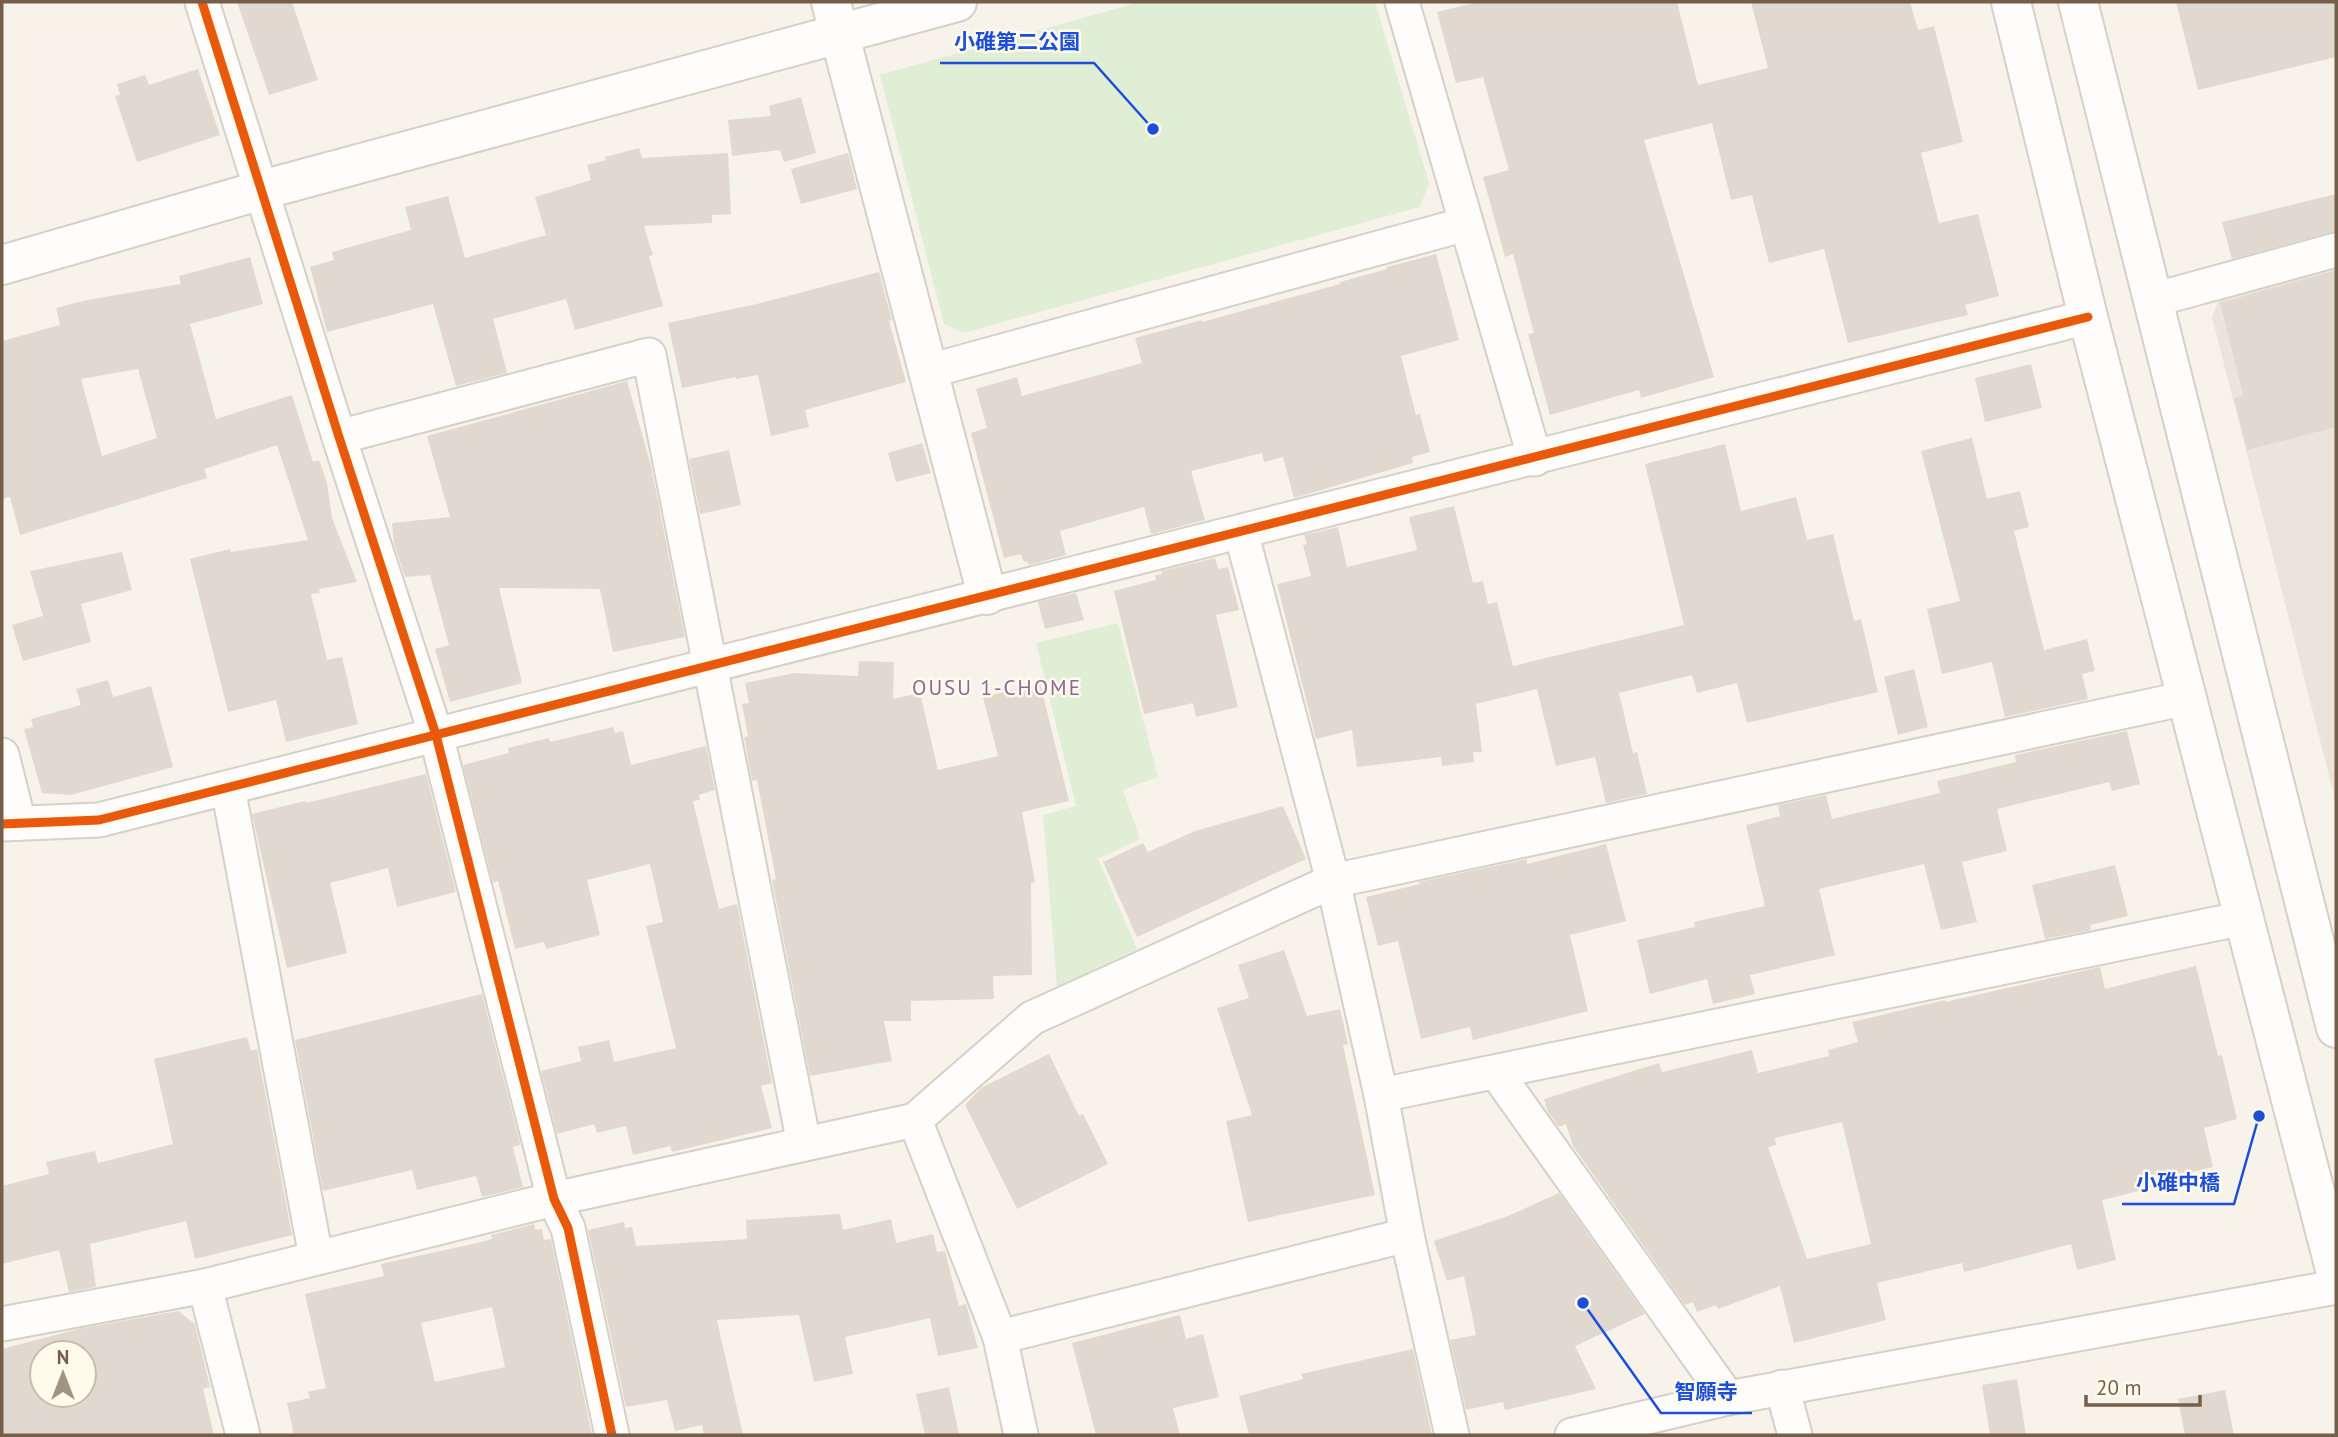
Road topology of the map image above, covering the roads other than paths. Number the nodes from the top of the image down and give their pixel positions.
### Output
1 (202, 2) edge
2 (957, 2) edge
3 (1402, 2) edge
4 (2011, 2) edge
5 (2078, 2) edge
6 (835, 18) edge
7 (262, 190) junction
8 (1466, 224) junction
9 (2336, 250) edge
10 (2, 265) edge
11 (2153, 300) junction
12 (2088, 317) junction
13 (929, 371) junction
14 (339, 437) junction
15 (1535, 459) junction
16 (1241, 532) junction
17 (987, 596) junction
18 (711, 664) junction
19 (2188, 698) junction
20 (436, 735) junction
21 (2, 754) edge
22 (228, 788) junction
23 (10, 823) edge
24 (1333, 881) junction
25 (2244, 918) junction
26 (2336, 1028) edge
27 (1496, 1072) junction
28 (1381, 1096) junction
29 (915, 1120) junction
30 (804, 1144) junction
31 (554, 1199) junction
32 (1407, 1235) junction
33 (316, 1257) junction
34 (2336, 1273) edge
35 (205, 1286) junction
36 (2336, 1287) edge
37 (2, 1324) edge
38 (1000, 1338) junction
39 (1782, 1387) junction
40 (1728, 1398) junction
41 (243, 1435) edge
42 (612, 1435) edge
43 (1021, 1435) edge
44 (1452, 1435) edge
45 (1572, 1435) edge
46 (1795, 1435) edge

1 - 7 street
2 - 6 street
3 - 8 street
4 - 12 street
5 - 11 street
6 - 7 street
6 - 13 street
7 - 10 street
7 - 14 street
8 - 13 street
8 - 15 street
9 - 11 street
11 - 26 street
12 - 15 street
12 - 19 street
13 - 17 street
14 - 18 street
14 - 20 street
15 - 16 street
16 - 17 street
16 - 24 street
17 - 18 street
18 - 20 street
18 - 30 street
19 - 24 street
19 - 25 street
20 - 22 street
20 - 31 street
21 - 23 street
22 - 23 street
22 - 33 street
24 - 28 street
24 - 29 street
25 - 27 street
25 - 34 street
27 - 28 street
27 - 40 street
28 - 32 street
29 - 30 street
29 - 38 street
30 - 31 street
31 - 33 street
31 - 42 street
32 - 38 street
32 - 44 street
33 - 35 street
35 - 37 street
35 - 41 street
36 - 39 street
38 - 43 street
39 - 40 street
39 - 46 street
40 - 45 street

